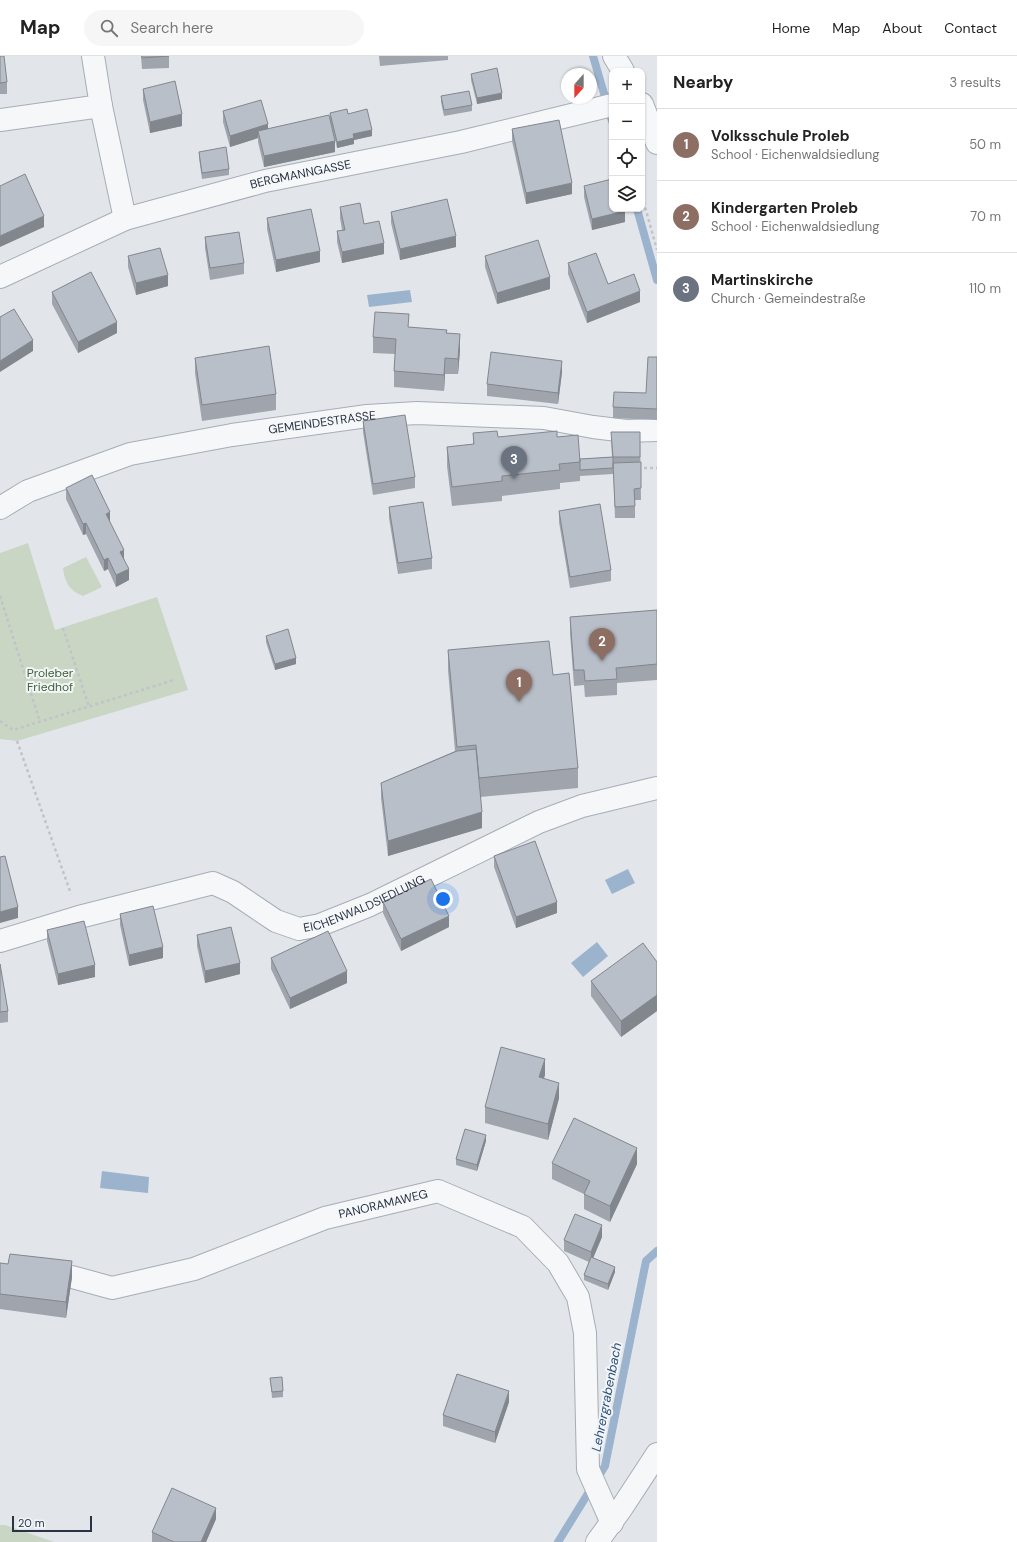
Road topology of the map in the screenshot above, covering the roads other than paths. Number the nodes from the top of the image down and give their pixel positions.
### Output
1 (93, 56) edge
2 (614, 56) edge
3 (621, 68) edge
4 (100, 106) junction
5 (603, 107) edge
6 (645, 112) edge
7 (0, 120) edge
8 (657, 143) edge
9 (126, 219) junction
10 (0, 277) edge
11 (657, 430) edge
12 (0, 508) edge
13 (657, 788) edge
14 (0, 941) edge
15 (72, 1277) edge
16 (657, 1454) edge
17 (608, 1516) junction
18 (598, 1542) edge

1 - 4 street
2 - 3 street
4 - 7 street
4 - 9 street
5 - 9 street, BERGMANNGASSE
6 - 8 street
9 - 10 street, BERGMANNGASSE
11 - 12 street, GEMEINDESTRASSE
13 - 14 street, EICHENWALDSIEDLUNG
15 - 17 street, PANORAMAWEG
16 - 17 street
17 - 18 street

